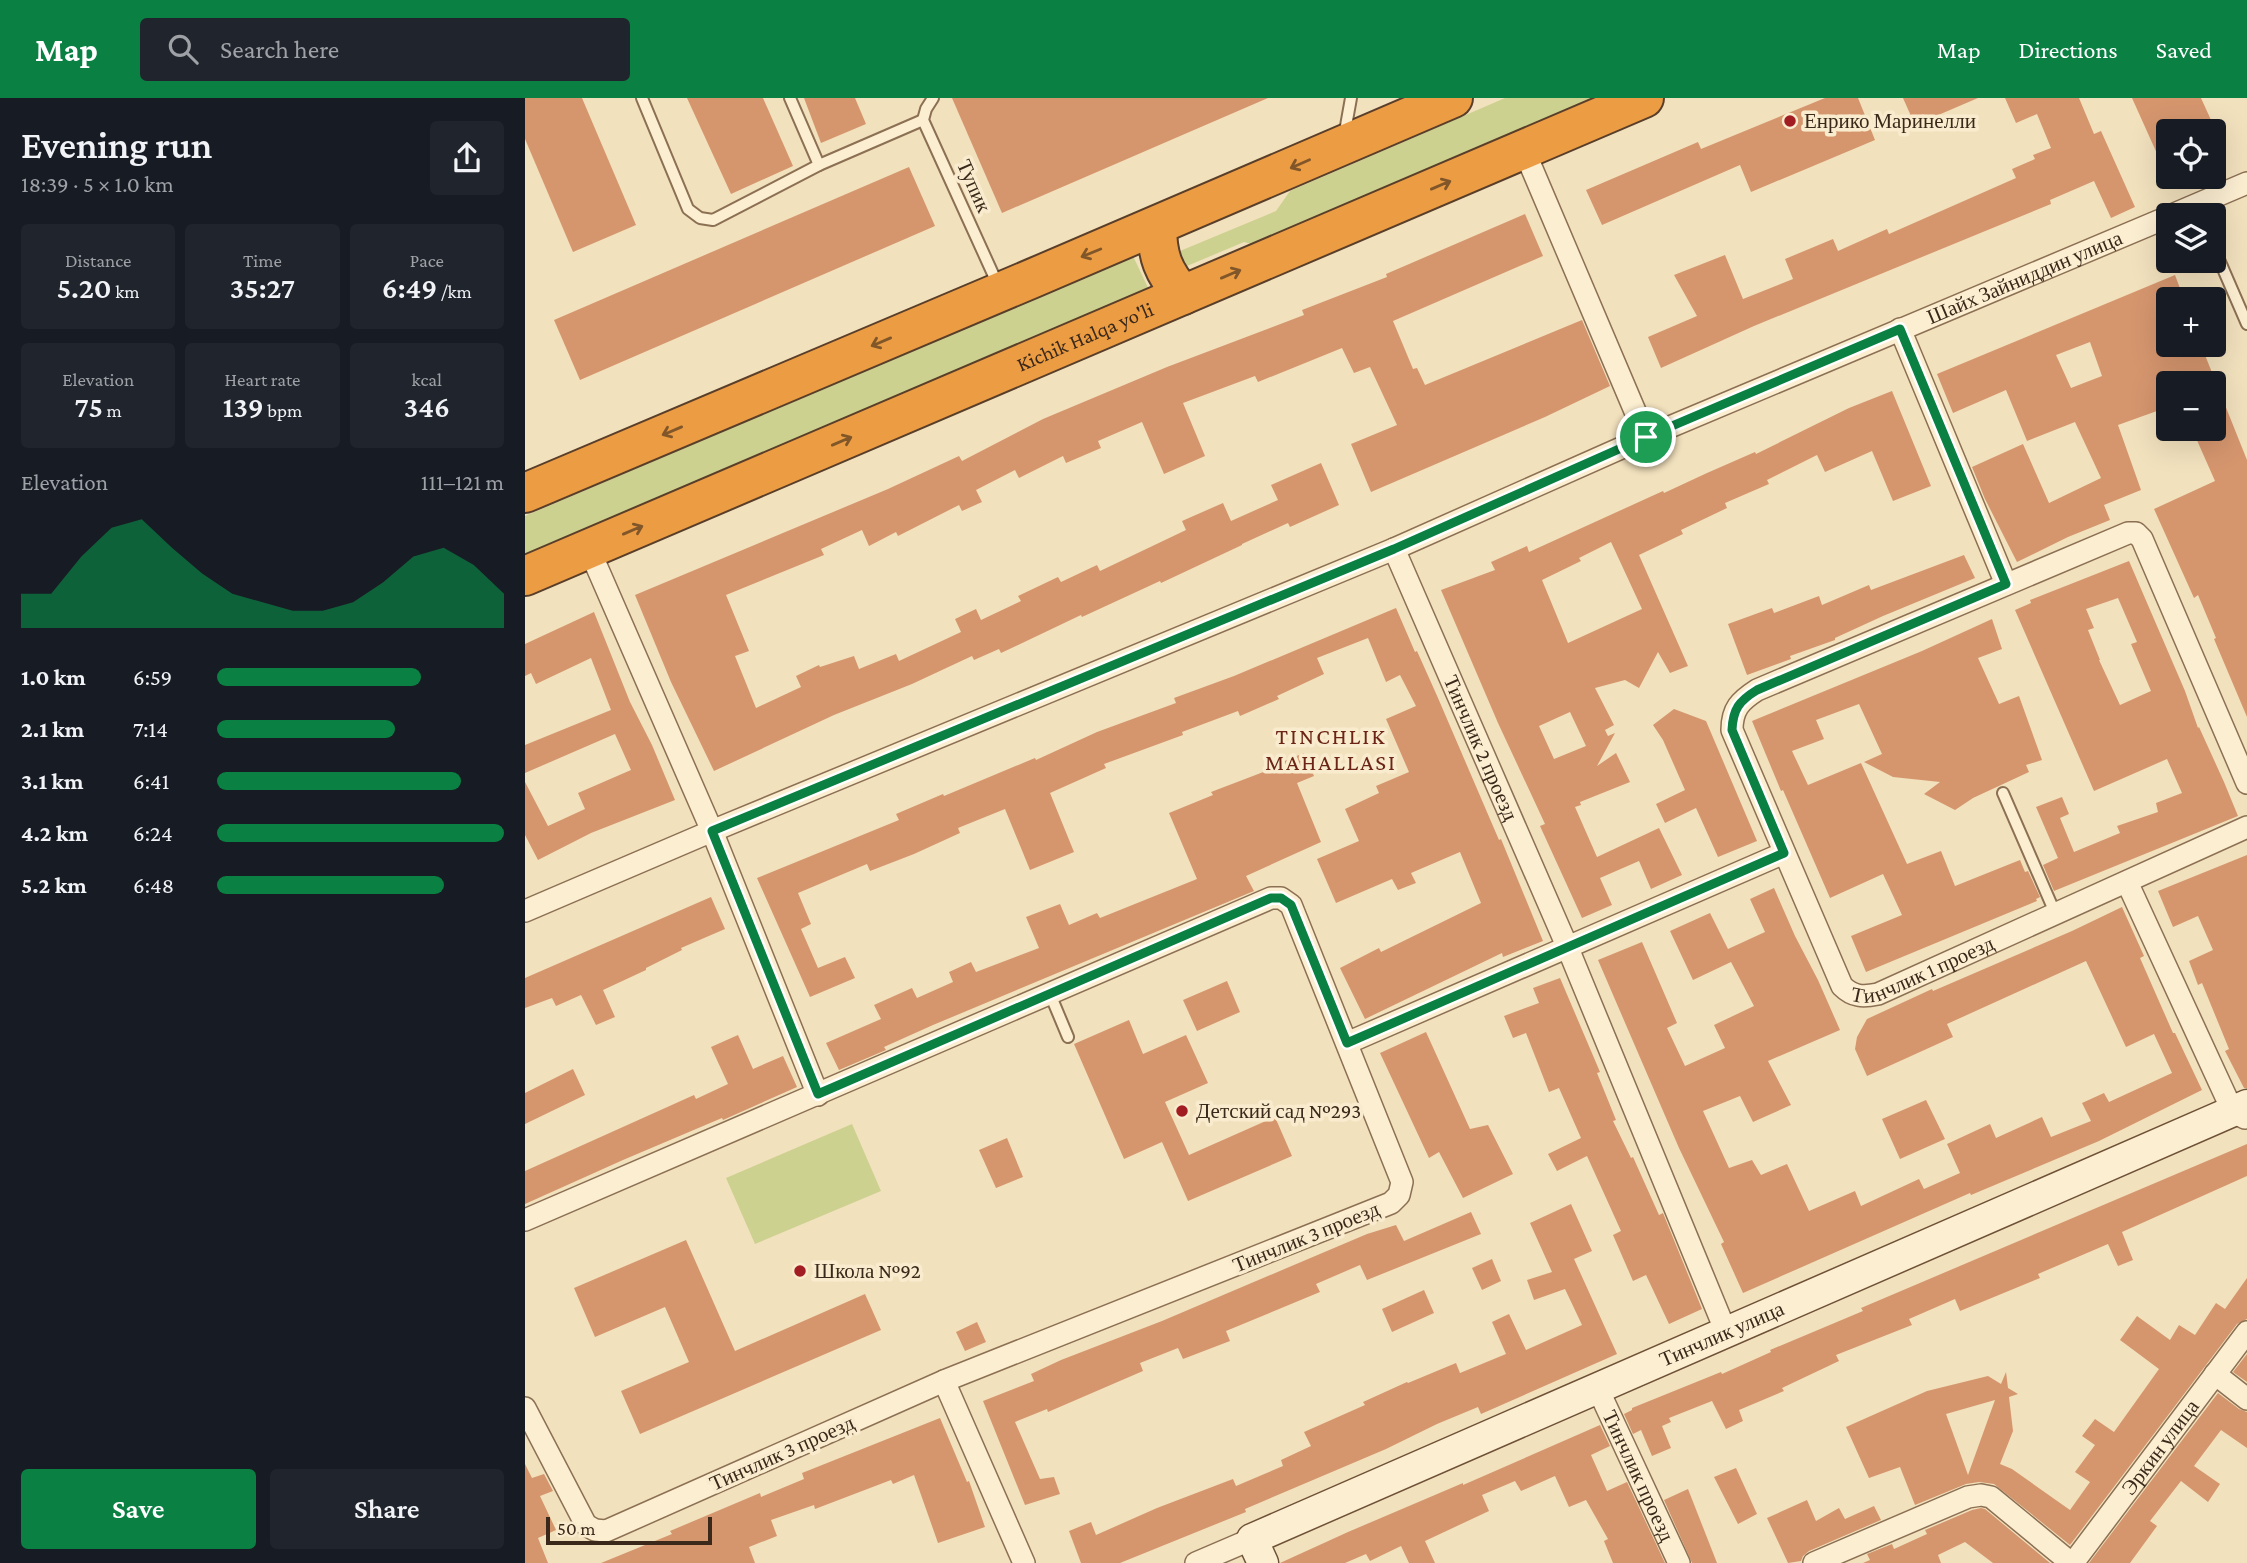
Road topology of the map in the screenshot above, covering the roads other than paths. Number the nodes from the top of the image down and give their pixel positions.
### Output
1 (642, 98) edge
2 (790, 98) edge
3 (933, 98) edge
4 (1351, 98) edge
5 (1453, 98) edge
6 (1644, 98) edge
7 (923, 120) junction
8 (1342, 146) junction
9 (1524, 150) junction
10 (819, 165) junction
11 (2247, 183) edge
12 (2210, 203) edge
13 (2156, 222) edge
14 (1157, 226) junction
15 (2225, 273) edge
16 (1000, 291) junction
17 (1183, 295) junction
18 (2247, 324) edge
19 (1900, 329) junction
20 (1646, 437) junction
21 (525, 493) edge
22 (589, 549) junction
23 (1394, 549) junction
24 (525, 576) edge
25 (2006, 584) junction
26 (2247, 783) edge
27 (2003, 793) dead end
28 (2247, 827) edge
29 (712, 831) junction
30 (1784, 853) junction
31 (2127, 882) junction
32 (525, 911) edge
33 (2056, 915) junction
34 (1567, 946) junction
35 (1050, 994) junction
36 (1068, 1037) dead end
37 (1347, 1043) junction
38 (818, 1094) junction
39 (2242, 1112) edge
40 (525, 1220) edge
41 (1726, 1332) junction
42 (2247, 1332) edge
43 (2215, 1374) junction
44 (944, 1381) junction
45 (1597, 1387) junction
46 (2247, 1399) edge
47 (525, 1408) edge
48 (1257, 1551) edge
49 (1024, 1563) edge
50 (1196, 1563) edge
51 (1679, 1563) edge
52 (1814, 1563) edge
53 (2072, 1563) edge

1 - 10 lane
2 - 10 lane
3 - 7 lane
4 - 8 lane
5 - 8 highway
6 - 9 highway, Kichik Halqa yo'li
7 - 10 lane
7 - 16 lane, Тупик
8 -> 14 highway
17 -> 9 highway, Kichik Halqa yo'li
9 - 20 street
11 - 12 street, Шайх Зайниддин улица
13 - 19 street, Шайх Зайниддин улица
14 -> 16 highway
14 - 17 highway
15 - 18 lane
16 -> 21 highway
22 -> 17 highway, Kichik Halqa yo'li
19 - 20 street, Шайх Зайниддин улица
19 - 25 street
20 - 23 street, Шайх Зайниддин улица
22 - 24 highway, Kichik Halqa yo'li
22 - 29 street
23 - 29 street, Шайх Зайниддин улица
23 - 34 street, Тинчлик 2 проезд
25 - 26 street, Тинчлик 1 проезд
25 - 30 street, Тинчлик 1 проезд
27 - 33 lane
28 - 31 street, Тинчлик 1 проезд
29 - 32 street, Шайх Зайниддин улица
29 - 38 street
30 - 33 street, Тинчлик 1 проезд
30 - 34 street
31 - 33 street, Тинчлик 1 проезд
31 - 39 street
34 - 37 street
34 - 41 street, Тинчлик 2 проезд
35 - 36 lane
35 - 37 street, Тинчлик 3 проезд
35 - 38 street, Тинчлик 3 проезд
37 - 44 street, Тинчлик 3 проезд
38 - 40 street, Тинчлик 3 проезд
39 - 41 street, Тинчлик улица
41 - 45 street, Тинчлик улица
42 - 43 street, Эркин улица
43 - 46 street
43 - 53 street, Эркин улица
44 - 47 street, Тинчлик 3 проезд
44 - 49 street
45 - 48 street, Тинчлик улица
45 - 51 street, Тинчлик проезд
48 - 50 street, Тинчлик улица
52 - 53 street

